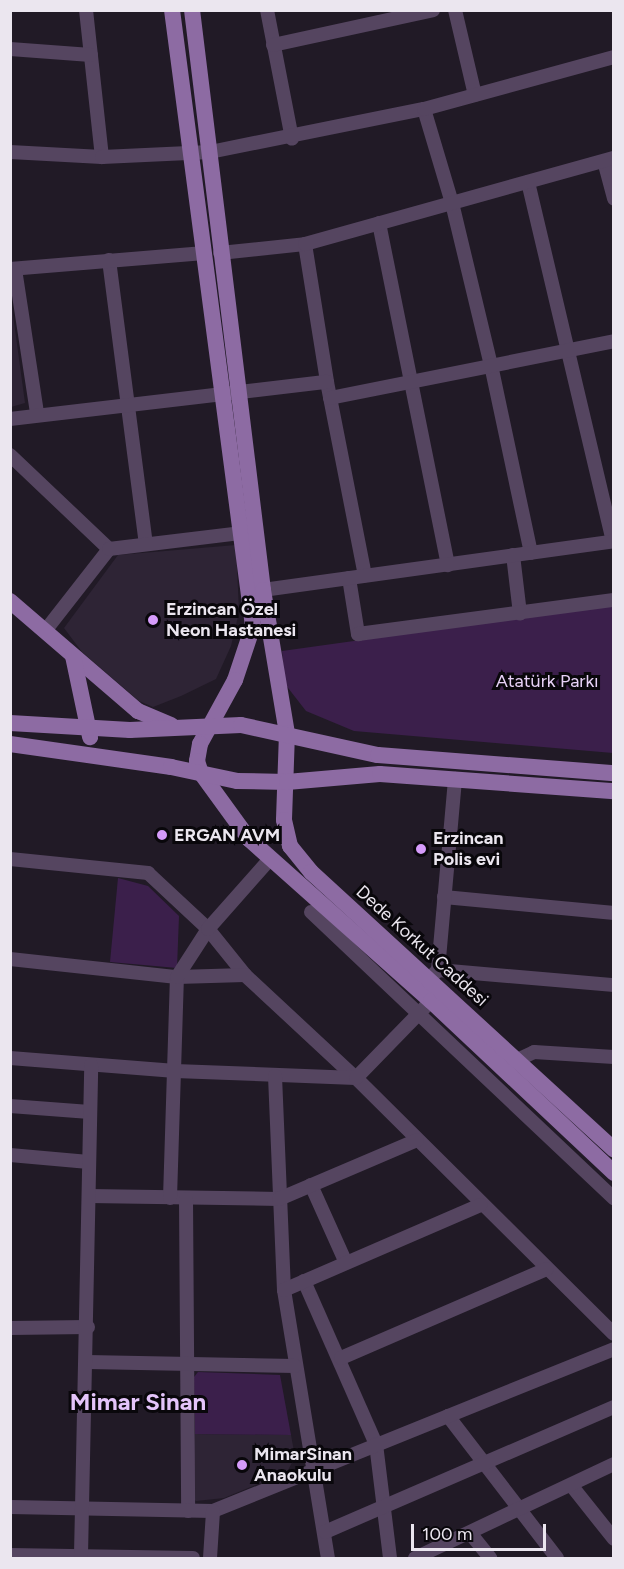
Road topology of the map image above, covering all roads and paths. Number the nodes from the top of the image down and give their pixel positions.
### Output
1 (86, 10) edge
2 (172, 10) edge
3 (192, 10) edge
4 (267, 10) edge
5 (433, 10) edge
6 (455, 10) edge
7 (273, 45) junction
8 (10, 49) edge
9 (91, 55) junction
10 (614, 57) edge
11 (475, 95) junction
12 (424, 109) junction
13 (292, 139) junction
14 (10, 152) edge
15 (210, 152) junction
16 (190, 154) junction
17 (102, 157) junction
18 (609, 159) edge
19 (528, 182) junction
20 (614, 199) edge
21 (452, 203) junction
22 (379, 223) junction
23 (305, 244) junction
24 (212, 253) junction
25 (109, 260) junction
26 (13, 269) edge
27 (614, 341) edge
28 (567, 349) junction
29 (491, 365) junction
30 (412, 381) junction
31 (327, 382) junction
32 (232, 391) junction
33 (330, 398) junction
34 (128, 402) junction
35 (37, 413) junction
36 (10, 418) edge
37 (11, 455) edge
38 (242, 533) junction
39 (613, 541) edge
40 (146, 543) junction
41 (109, 549) junction
42 (531, 553) junction
43 (513, 555) junction
44 (448, 565) junction
45 (365, 575) junction
46 (349, 578) junction
47 (263, 590) junction
48 (614, 600) edge
49 (10, 601) edge
50 (520, 614) junction
51 (45, 631) junction
52 (73, 656) junction
53 (10, 723) edge
54 (208, 726) junction
55 (175, 727) junction
56 (87, 729) junction
57 (287, 733) junction
58 (10, 744) edge
59 (97, 755) junction
60 (614, 772) edge
61 (201, 773) junction
62 (455, 779) junction
63 (287, 782) junction
64 (614, 791) edge
65 (10, 859) edge
66 (270, 859) junction
67 (444, 897) junction
68 (311, 912) dead end
69 (614, 913) edge
70 (208, 929) junction
71 (10, 959) edge
72 (434, 974) junction
73 (245, 975) junction
74 (177, 977) junction
75 (614, 985) edge
76 (431, 1000) junction
77 (416, 1013) junction
78 (614, 1057) edge
79 (10, 1058) edge
80 (517, 1060) junction
81 (91, 1065) junction
82 (175, 1071) junction
83 (274, 1076) junction
84 (356, 1077) junction
85 (10, 1106) edge
86 (90, 1112) junction
87 (417, 1140) junction
88 (614, 1150) edge
89 (10, 1155) edge
90 (89, 1162) junction
91 (614, 1173) edge
92 (311, 1185) junction
93 (89, 1196) junction
94 (170, 1198) junction
95 (186, 1199) junction
96 (279, 1199) junction
97 (614, 1199) edge
98 (480, 1205) junction
99 (346, 1263) junction
100 (547, 1269) junction
101 (304, 1281) junction
102 (284, 1290) junction
103 (88, 1327) junction
104 (10, 1328) edge
105 (614, 1334) edge
106 (614, 1348) edge
107 (341, 1358) junction
108 (87, 1362) junction
109 (189, 1365) junction
110 (295, 1366) junction
111 (614, 1407) edge
112 (448, 1416) junction
113 (376, 1444) junction
114 (481, 1463) junction
115 (614, 1464) edge
116 (312, 1472) junction
117 (571, 1485) junction
118 (10, 1507) edge
119 (82, 1508) junction
120 (381, 1509) junction
121 (188, 1510) junction
122 (213, 1511) junction
123 (519, 1511) junction
124 (325, 1532) junction
125 (470, 1533) junction
126 (614, 1539) edge
127 (10, 1555) edge
128 (81, 1555) junction
129 (193, 1558) edge
130 (210, 1558) edge
131 (328, 1558) edge
132 (390, 1558) edge
133 (415, 1558) edge
134 (490, 1558) edge
135 (557, 1558) edge

1 - 9 street
2 - 16 main road
3 - 15 main road
4 - 7 street
5 - 7 street
6 - 11 street
7 - 13 street
8 - 9 street
9 - 17 street
10 - 11 street
11 - 12 street
12 - 13 street
12 - 21 street
13 - 15 street
14 - 17 street
15 - 16 street
15 - 24 main road
16 - 17 street
16 - 24 main road
18 - 19 street
18 - 20 street
19 - 21 street
19 - 28 street
21 - 22 street
21 - 29 street
22 - 23 street
22 - 30 street
23 - 24 street
23 - 31 street
24 - 25 street
24 - 32 main road
25 - 26 street
25 - 34 street
26 - 35 street
27 - 28 street
28 - 29 street
28 - 39 street
29 - 30 street
29 - 42 street
30 - 33 street
30 - 44 street
31 - 32 street
31 - 33 street
32 - 34 street
32 - 38 main road
32 - 47 main road, Dede Korkut Caddesi
33 - 45 street
34 - 35 street
34 - 40 street
35 - 36 street
37 - 41 street
38 - 40 street
38 - 54 main road
39 - 42 street
40 - 41 street
41 - 51 street
42 - 43 street
43 - 44 street
43 - 50 street
44 - 45 street
45 - 46 street
46 - 47 street
46 - 50 street
47 - 57 main road, Dede Korkut Caddesi
48 - 50 street
49 - 51 main road
51 - 52 main road
52 - 55 main road
52 - 56 main road
53 - 56 main road
54 - 55 main road
54 - 57 main road
54 - 61 main road
55 - 56 main road
56 - 59 main road
57 - 60 main road
57 - 63 main road, Dede Korkut Caddesi
58 - 59 main road
59 - 61 main road
61 - 63 main road
61 - 66 main road, Dede Korkut Caddesi
62 - 63 main road
62 - 64 main road
62 - 67 street
63 - 72 main road, Dede Korkut Caddesi
65 - 70 street
66 - 70 street
66 - 76 main road, Dede Korkut Caddesi
67 - 69 street
67 - 72 street
68 - 77 street
70 - 73 street
70 - 74 street
71 - 74 street
72 - 75 street
72 - 80 main road, Dede Korkut Caddesi
73 - 74 street
73 - 84 street
74 - 82 street
76 - 77 street
76 - 91 main road, Dede Korkut Caddesi
77 - 84 street
77 - 97 street
78 - 80 street
79 - 81 street
80 - 88 main road, Dede Korkut Caddesi
81 - 82 street
81 - 86 street
82 - 83 street
82 - 94 street
83 - 84 street
83 - 96 street
84 - 87 street
85 - 86 street
86 - 90 street
87 - 92 street
87 - 98 street
89 - 90 street
90 - 93 street
92 - 96 street
92 - 99 street
93 - 94 street
93 - 103 street
94 - 95 street
95 - 96 street
95 - 109 street
96 - 102 street
98 - 99 street
98 - 100 street
99 - 101 street
100 - 105 street
100 - 107 street
101 - 102 street
101 - 107 street
102 - 110 street
103 - 104 street
103 - 108 street
106 - 112 street
107 - 113 street
108 - 109 street
108 - 119 street
109 - 110 street
109 - 121 street
110 - 116 street
111 - 114 street
112 - 113 street
112 - 114 street
113 - 116 street
113 - 120 street
114 - 120 street
114 - 123 street
115 - 117 street
116 - 122 street
116 - 124 street
117 - 123 street
117 - 126 street
118 - 119 street
119 - 121 street
119 - 128 street
120 - 124 street
120 - 132 street
121 - 122 street
122 - 130 street
123 - 125 street
123 - 135 street
124 - 131 street
125 - 133 street
125 - 134 street
127 - 128 street
128 - 129 street

